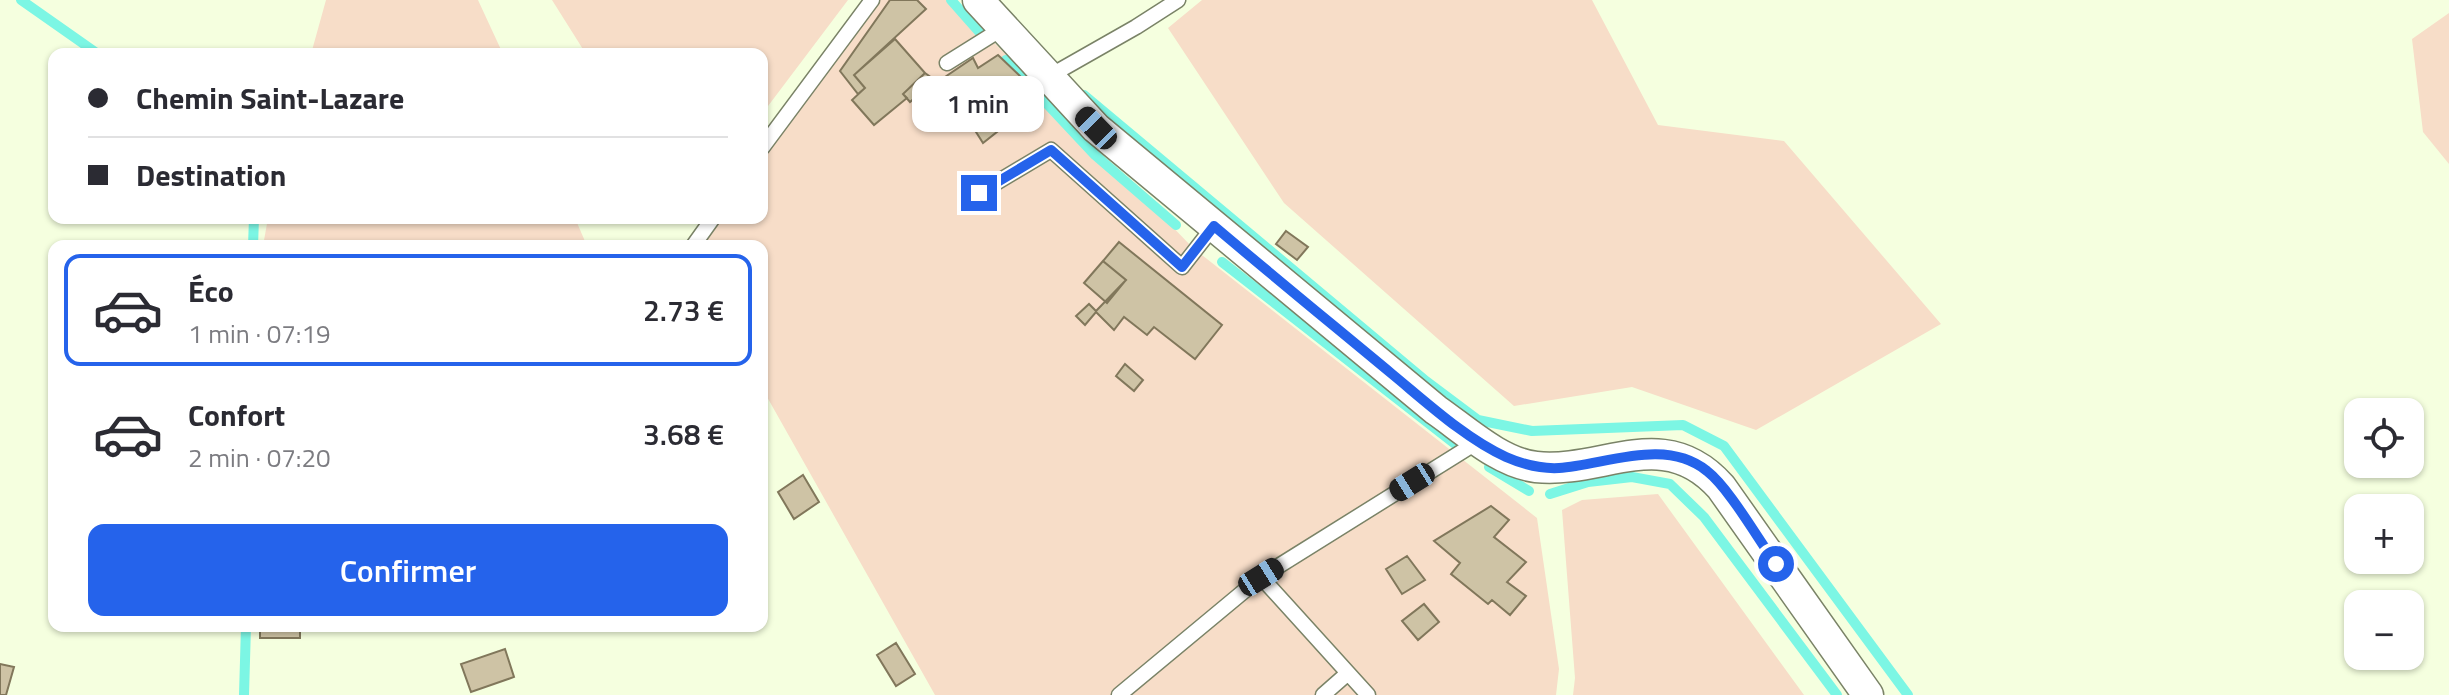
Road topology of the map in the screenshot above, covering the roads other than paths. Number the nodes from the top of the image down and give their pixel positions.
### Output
1 (872, 0) edge
2 (978, 0) edge
3 (1178, 0) edge
4 (1003, 28) junction
5 (947, 63) dead end
6 (1048, 77) junction
7 (768, 140) edge
8 (979, 193) dead end
9 (1214, 226) junction
10 (1479, 440) junction
11 (1261, 577) junction
12 (1348, 673) junction
13 (1119, 695) edge
14 (1323, 695) edge
15 (1368, 695) edge
16 (1868, 695) edge

1 - 7 lane
2 - 4 street
3 - 6 lane
4 - 5 lane
4 - 6 street
6 - 9 street
8 - 9 lane
9 - 10 street
10 - 11 lane
10 - 16 street
11 - 12 lane
11 - 13 lane
12 - 14 lane
12 - 15 lane

